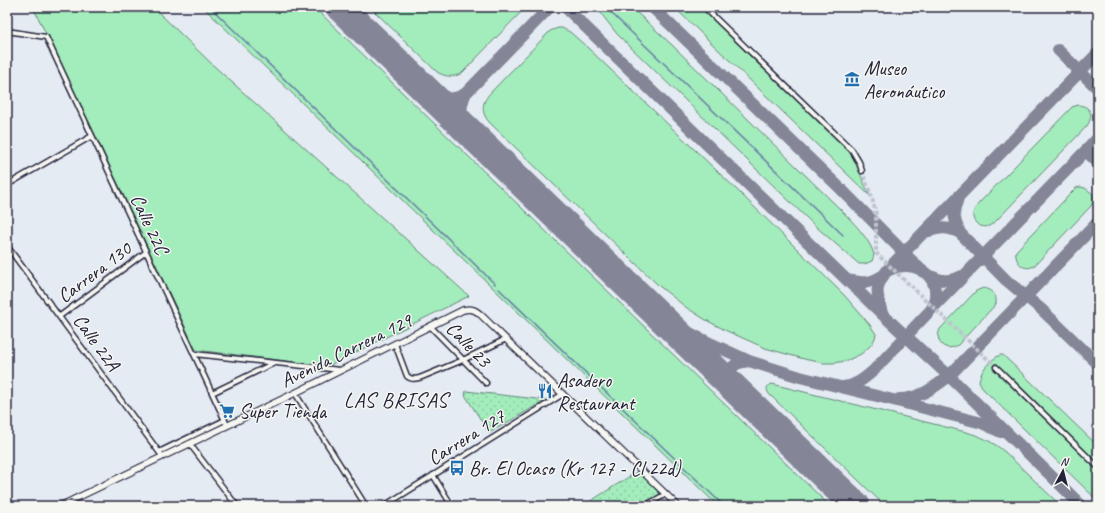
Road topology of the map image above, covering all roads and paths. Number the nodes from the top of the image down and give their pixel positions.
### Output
1 (704, 7) edge
2 (7, 31) edge
3 (92, 136) junction
4 (862, 171) tunnel mouth
5 (7, 185) edge
6 (7, 246) edge
7 (146, 252) junction
8 (60, 316) junction
9 (430, 326) junction
10 (506, 339) junction
11 (395, 344) junction
12 (194, 354) junction
13 (463, 360) junction
14 (274, 363) junction
15 (996, 367) tunnel mouth
16 (341, 370) junction
17 (486, 383) dead end
18 (212, 393) junction
19 (295, 393) junction
20 (563, 394) junction
21 (226, 423) junction
22 (189, 443) junction
23 (160, 454) junction
24 (1098, 467) edge
25 (433, 475) junction
26 (666, 494) junction
27 (63, 505) edge
28 (237, 506) edge
29 (366, 506) edge
30 (384, 506) edge
31 (452, 506) edge
32 (645, 506) edge
33 (678, 506) edge

1 - 4 street
2 - 3 street, Calle 22C
3 - 5 street
3 - 7 street, Calle 22C
6 - 8 street, Calle 22A
7 - 8 street, Carrera 130
7 - 12 street, Calle 22C
8 - 23 street, Calle 22A
9 - 10 main road, Avenida Carrera 129
9 - 11 main road, Avenida Carrera 129
9 - 13 street, Calle 23
10 - 13 street
10 - 20 main road
11 - 13 street
11 - 16 main road, Avenida Carrera 129
12 - 14 street
12 - 18 street, Calle 22C
13 - 17 street, Calle 23
14 - 16 street
14 - 18 street
15 - 24 street
16 - 19 main road, Avenida Carrera 129
18 - 21 street, Calle 22C
19 - 21 main road, Avenida Carrera 129
19 - 29 street
20 - 25 street, Carrera 127
20 - 26 main road
21 - 22 main road, Avenida Carrera 129
21 - 23 street
22 - 23 main road, Avenida Carrera 129
22 - 28 street
23 - 27 main road, Avenida Carrera 129
25 - 30 street, Carrera 127
25 - 31 street
26 - 32 street
26 - 33 main road

